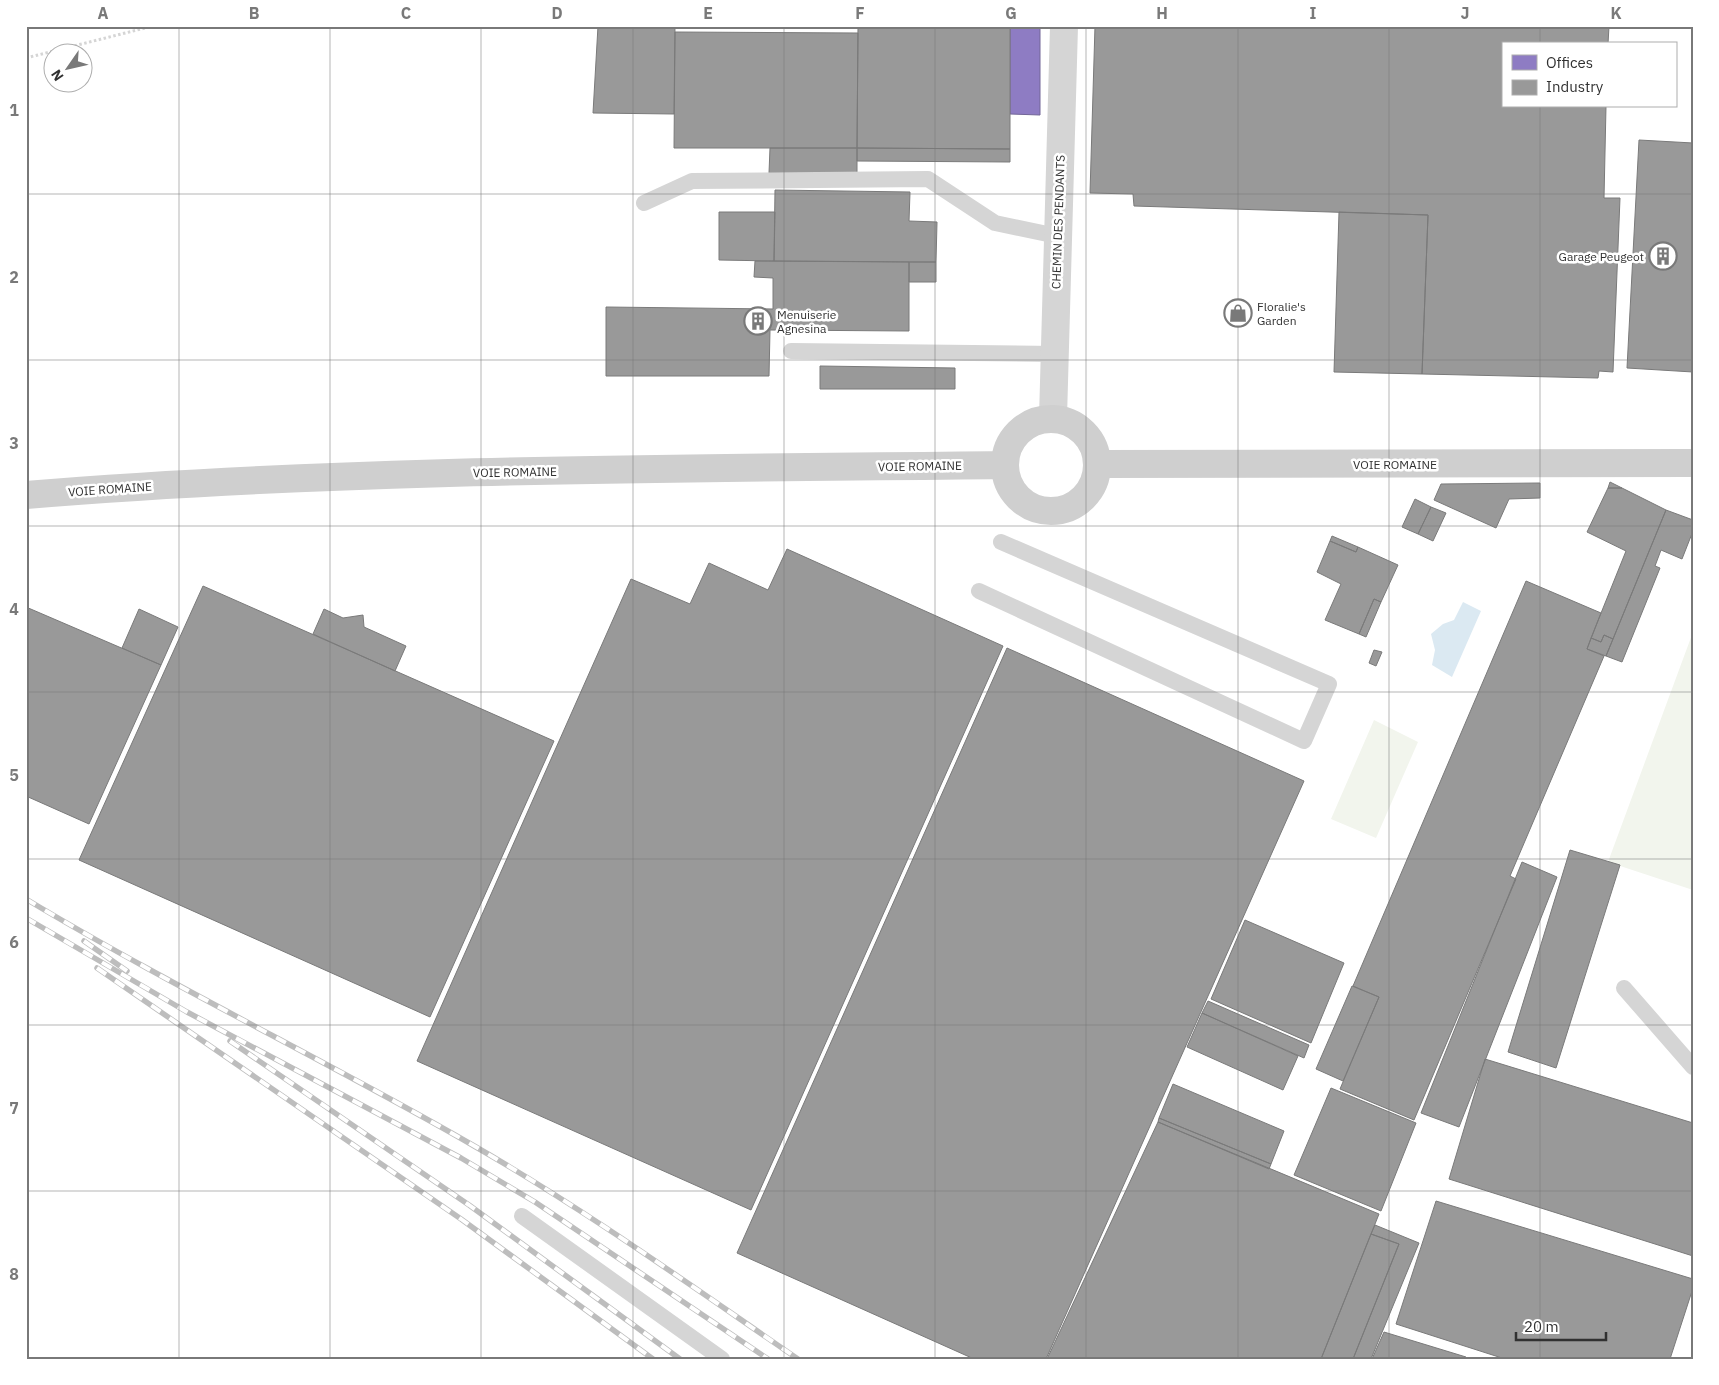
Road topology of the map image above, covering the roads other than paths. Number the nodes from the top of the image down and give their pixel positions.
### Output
1 (1064, 26) edge
2 (644, 203) dead end
3 (1057, 236) junction
4 (791, 351) dead end
5 (1055, 354) junction
6 (1053, 418) junction
7 (1693, 463) edge
8 (1097, 464) junction
9 (1004, 465) junction
10 (26, 495) edge
11 (1001, 542) dead end
12 (979, 591) dead end
13 (1624, 988) dead end
14 (1693, 1067) edge
15 (522, 1216) dead end
16 (722, 1359) edge

1 - 3 street, CHEMIN DES PENDANTS
2 - 3 lane
3 - 5 street, CHEMIN DES PENDANTS
4 - 5 lane
5 - 6 street, CHEMIN DES PENDANTS
6 - 8 main road
6 - 9 main road
7 - 8 main road, VOIE ROMAINE
8 - 9 main road
9 - 10 main road, VOIE ROMAINE
11 - 12 lane
13 - 14 lane
15 - 16 lane

